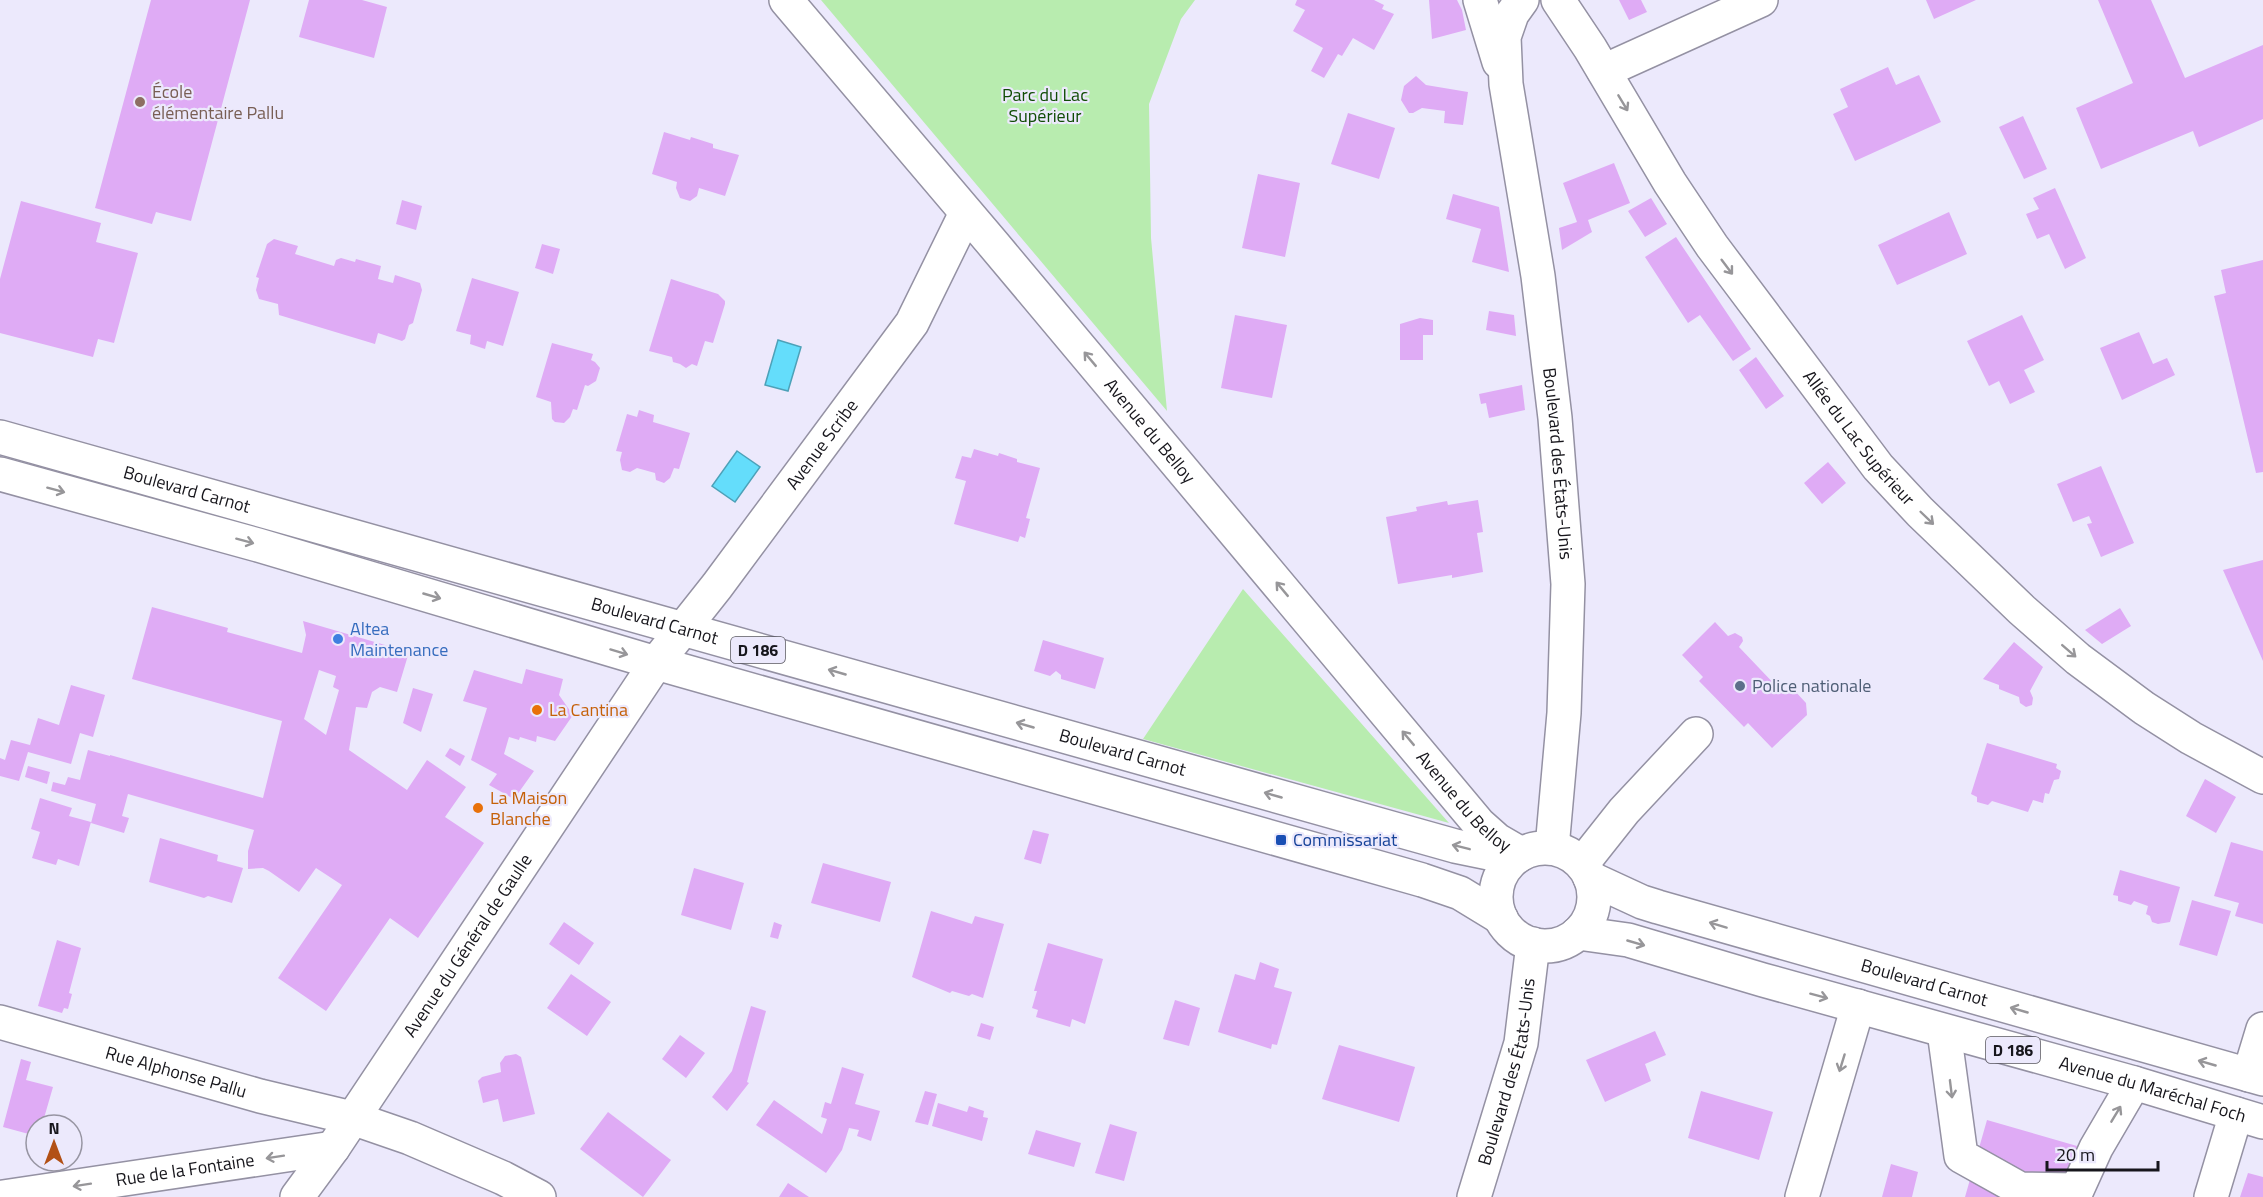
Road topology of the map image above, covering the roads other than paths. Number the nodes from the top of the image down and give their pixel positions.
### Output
1 (786, 0) edge
2 (1480, 0) edge
3 (1522, 0) edge
4 (1558, 0) edge
5 (1761, 0) edge
6 (1604, 71) junction
7 (1506, 84) junction
8 (966, 213) junction
9 (0, 437) edge
10 (0, 474) edge
11 (684, 629) junction
12 (656, 663) junction
13 (1696, 734) dead end
14 (2263, 777) edge
15 (1530, 853) junction
16 (1586, 871) junction
17 (1501, 918) junction
18 (1578, 933) junction
19 (1533, 944) junction
20 (1858, 1006) junction
21 (0, 1022) edge
22 (2263, 1029) edge
23 (1944, 1031) junction
24 (2256, 1077) edge
25 (2134, 1083) junction
26 (352, 1118) junction
27 (2249, 1118) edge
28 (333, 1148) junction
29 (3, 1197) edge
30 (297, 1197) edge
31 (539, 1197) edge
32 (1474, 1197) edge
33 (1802, 1197) edge
34 (2211, 1197) edge

1 - 8 street, Avenue du Belloy
2 - 7 street, Boulevard des États-Unis
3 - 7 street, Boulevard des États-Unis
4 - 6 street, Allée du Lac Supérieur
5 - 6 street
6 -> 14 street, Allée du Lac Supérieur
7 - 15 street, Boulevard des États-Unis
8 - 11 street, Avenue Scribe
15 -> 8 street, Avenue du Belloy
9 - 11 street, Boulevard Carnot / D 186
10 -> 12 street, Boulevard Carnot / D 186
11 - 12 street, Avenue Scribe
15 -> 11 street, Boulevard Carnot / D 186
12 - 17 street, Boulevard Carnot / D 186
12 - 26 street, Avenue du Général de Gaulle
13 - 16 street
15 - 16 street
15 - 17 street
16 - 18 street
24 -> 16 street, Boulevard Carnot / D 186
17 - 19 street
18 - 19 street
18 -> 20 street, Avenue du Maréchal Foch / D 186
19 - 32 street, Boulevard des États-Unis
20 - 23 street, Avenue du Maréchal Foch / D 186
20 -> 33 street
21 - 26 street, Rue Alphonse Pallu
22 - 24 street
23 - 25 street, Avenue du Maréchal Foch / D 186
23 -> 25 street
25 - 27 street, Avenue du Maréchal Foch / D 186
26 - 28 street, Avenue du Général de Gaulle
26 - 31 street, Rue Alphonse Pallu
27 - 34 street
28 -> 29 street, Rue de la Fontaine
28 - 30 street, Avenue du Général de Gaulle

